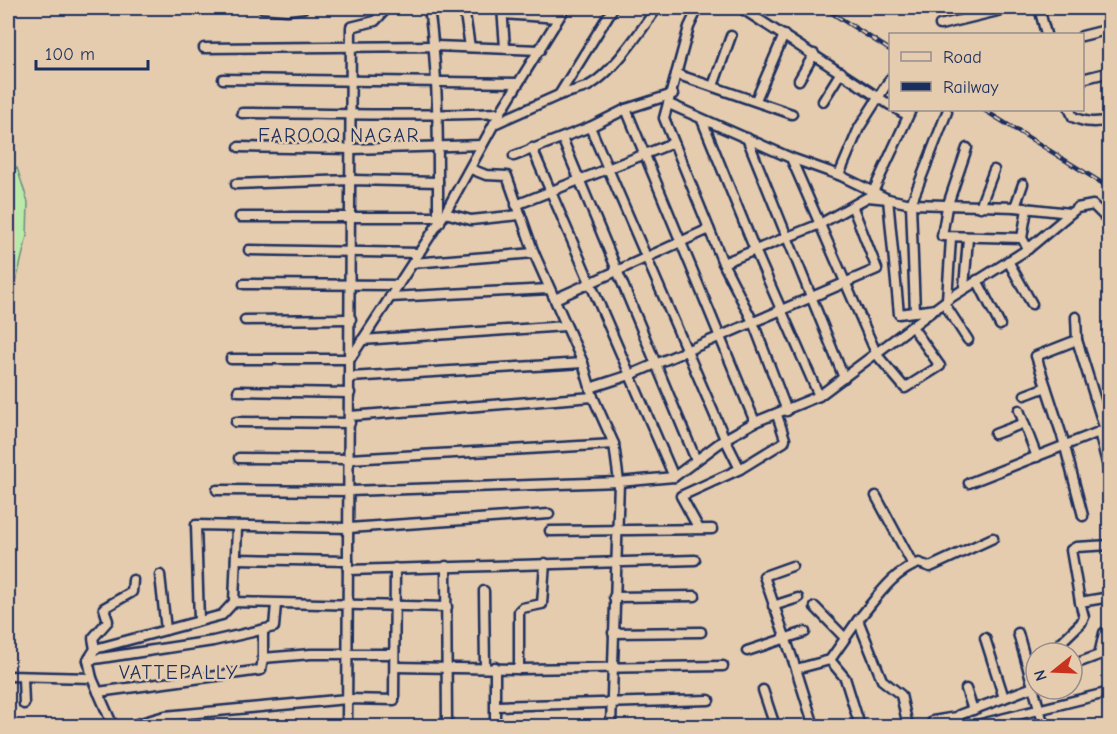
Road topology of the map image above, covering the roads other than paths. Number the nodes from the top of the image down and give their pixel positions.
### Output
1 (262, 8) edge
2 (303, 8) edge
3 (387, 8) edge
4 (429, 8) edge
5 (464, 8) edge
6 (558, 8) edge
7 (565, 8) edge
8 (613, 8) edge
9 (657, 8) edge
10 (698, 8) edge
11 (741, 8) edge
12 (1010, 8) edge
13 (1039, 8) edge
14 (287, 9) edge
15 (502, 11) edge
16 (558, 18) junction
17 (940, 25) dead end
18 (1110, 29) edge
19 (1046, 33) edge
20 (784, 35) junction
21 (731, 36) dead end
22 (1084, 36) edge
23 (435, 46) junction
24 (353, 47) junction
25 (470, 47) junction
26 (505, 47) junction
27 (204, 48) dead end
28 (540, 50) junction
29 (814, 54) junction
30 (841, 72) junction
31 (1110, 72) edge
32 (676, 74) junction
33 (223, 79) dead end
34 (1084, 79) edge
35 (352, 80) junction
36 (799, 80) dead end
37 (436, 81) junction
38 (889, 82) edge
39 (518, 83) junction
40 (712, 86) junction
41 (559, 94) junction
42 (673, 94) junction
43 (878, 98) junction
44 (756, 100) junction
45 (823, 101) dead end
46 (669, 104) junction
47 (889, 104) edge
48 (626, 109) junction
49 (1070, 111) edge
50 (352, 112) junction
51 (909, 112) edge
52 (947, 112) dead end
53 (242, 113) dead end
54 (500, 113) junction
55 (792, 114) dead end
56 (438, 116) junction
57 (702, 120) junction
58 (1110, 120) edge
59 (494, 124) junction
60 (590, 127) junction
61 (562, 138) junction
62 (747, 138) junction
63 (674, 142) junction
64 (482, 145) junction
65 (239, 147) dead end
66 (967, 147) dead end
67 (438, 148) junction
68 (532, 148) junction
69 (352, 149) junction
70 (644, 154) junction
71 (514, 156) dead end
72 (791, 158) junction
73 (608, 168) junction
74 (471, 169) junction
75 (994, 170) dead end
76 (839, 175) junction
77 (352, 180) junction
78 (580, 181) junction
79 (438, 182) junction
80 (236, 183) dead end
81 (1023, 184) dead end
82 (550, 192) junction
83 (873, 192) junction
84 (888, 199) junction
85 (911, 204) junction
86 (516, 205) junction
87 (947, 207) junction
88 (980, 207) junction
89 (1015, 207) junction
90 (853, 208) junction
91 (1027, 209) junction
92 (1070, 213) junction
93 (519, 215) junction
94 (240, 217) dead end
95 (351, 218) junction
96 (441, 218) junction
97 (1110, 222) edge
98 (820, 224) junction
99 (709, 229) junction
100 (786, 237) junction
101 (951, 238) junction
102 (968, 238) junction
103 (1022, 238) junction
104 (681, 242) junction
105 (1028, 249) junction
106 (249, 250) dead end
107 (755, 250) junction
108 (351, 253) junction
109 (419, 253) junction
110 (534, 254) junction
111 (647, 258) junction
112 (1008, 261) junction
113 (413, 263) junction
114 (723, 263) junction
115 (617, 271) junction
116 (977, 280) junction
117 (591, 283) junction
118 (845, 283) junction
119 (244, 284) dead end
120 (398, 285) junction
121 (351, 287) junction
122 (964, 288) junction
123 (549, 289) junction
124 (390, 297) junction
125 (811, 298) junction
126 (555, 299) junction
127 (943, 304) junction
128 (1032, 304) dead end
129 (782, 310) junction
130 (915, 312) junction
131 (1076, 317) dead end
132 (351, 319) junction
133 (245, 320) dead end
134 (753, 322) junction
135 (1000, 325) dead end
136 (566, 326) junction
137 (912, 328) junction
138 (720, 337) junction
139 (362, 340) junction
140 (968, 340) dead end
141 (1077, 340) junction
142 (686, 351) junction
143 (877, 355) junction
144 (350, 358) junction
145 (231, 359) dead end
146 (583, 363) junction
147 (656, 364) junction
148 (630, 375) junction
149 (350, 377) junction
150 (844, 378) junction
151 (1046, 387) junction
152 (590, 388) junction
153 (238, 391) dead end
154 (350, 393) junction
155 (1025, 394) dead end
156 (819, 396) junction
157 (593, 398) junction
158 (1019, 410) dead end
159 (787, 411) junction
160 (777, 415) junction
161 (350, 420) junction
162 (237, 422) dead end
163 (755, 422) junction
164 (1024, 423) junction
165 (1104, 430) edge
166 (995, 434) dead end
167 (724, 439) junction
168 (614, 444) junction
169 (1066, 447) junction
170 (1037, 457) junction
171 (239, 458) dead end
172 (349, 459) junction
173 (696, 460) junction
174 (740, 469) junction
175 (1110, 475) edge
176 (674, 477) junction
177 (619, 482) junction
178 (969, 483) dead end
179 (217, 490) dead end
180 (349, 491) junction
181 (876, 496) dead end
182 (549, 514) dead end
183 (1083, 516) dead end
184 (698, 527) junction
185 (237, 528) junction
186 (349, 528) junction
187 (712, 529) dead end
188 (616, 530) junction
189 (550, 531) dead end
190 (993, 538) dead end
191 (1110, 545) edge
192 (236, 559) junction
193 (695, 560) dead end
194 (545, 562) junction
195 (616, 562) junction
196 (913, 565) junction
197 (348, 566) junction
198 (446, 566) junction
199 (792, 566) dead end
200 (395, 568) junction
201 (160, 575) dead end
202 (133, 580) dead end
203 (484, 591) dead end
204 (695, 596) dead end
205 (615, 597) junction
206 (1110, 597) edge
207 (798, 598) dead end
208 (234, 602) junction
209 (1080, 602) junction
210 (276, 604) junction
211 (348, 604) junction
212 (394, 606) junction
213 (773, 606) junction
214 (447, 607) junction
215 (815, 607) dead end
216 (858, 620) junction
217 (199, 621) junction
218 (166, 630) junction
219 (263, 630) junction
220 (701, 632) dead end
221 (805, 632) dead end
222 (613, 633) junction
223 (1018, 633) dead end
224 (1110, 633) edge
225 (785, 638) junction
226 (845, 638) junction
227 (985, 638) dead end
228 (1062, 641) edge
229 (95, 649) junction
230 (1024, 650) edge
231 (747, 651) dead end
232 (348, 654) junction
233 (394, 654) junction
234 (263, 658) junction
235 (88, 660) junction
236 (830, 660) junction
237 (1084, 661) edge
238 (447, 666) junction
239 (612, 666) junction
240 (723, 666) dead end
241 (395, 667) junction
242 (485, 667) junction
243 (495, 667) junction
244 (519, 669) junction
245 (796, 669) junction
246 (8, 676) edge
247 (22, 678) junction
248 (92, 678) junction
249 (1024, 685) edge
250 (966, 689) dead end
251 (763, 690) dead end
252 (98, 692) junction
253 (1110, 692) edge
254 (1004, 698) junction
255 (347, 699) junction
256 (709, 700) dead end
257 (1038, 701) edge
258 (611, 702) junction
259 (24, 704) dead end
260 (496, 706) junction
261 (973, 710) junction
262 (1040, 710) junction
263 (957, 722) edge
264 (113, 726) edge
265 (129, 726) edge
266 (347, 726) edge
267 (447, 726) edge
268 (495, 726) edge
269 (611, 726) edge
270 (775, 726) edge
271 (814, 726) edge
272 (860, 726) edge
273 (908, 726) edge
274 (930, 726) edge
275 (973, 726) edge
276 (1044, 726) edge

1 - 14 street
2 - 14 street
3 - 24 street
4 - 23 street
5 - 25 street
6 - 16 street
7 - 16 street
8 - 41 street
9 - 41 street
10 - 32 street
11 - 20 street
12 - 17 street
13 - 19 street
15 - 16 street
15 - 26 street
16 - 28 street
18 - 22 street
20 - 29 street
20 - 44 street
21 - 40 street
23 - 24 street
23 - 25 street
23 - 37 street
24 - 27 street
24 - 35 street
25 - 26 street
26 - 28 street
28 - 39 street
29 - 30 street
29 - 36 street
30 - 43 street
30 - 45 street
31 - 34 street
32 - 40 street
32 - 42 street
33 - 35 street
35 - 37 street
35 - 50 street
37 - 39 street
37 - 56 street
38 - 43 street
39 - 54 street
40 - 44 street
41 - 59 street
42 - 46 street
42 - 48 street
43 - 47 street
43 - 76 street
44 - 55 street
46 - 57 street
46 - 63 street
48 - 60 street
48 - 70 street
49 - 58 street
50 - 53 street
50 - 56 street
50 - 69 street
51 - 83 street
52 - 85 street
54 - 56 street
54 - 59 street
56 - 67 street
57 - 62 street
57 - 107 street
59 - 64 street
60 - 61 street
60 - 73 street
61 - 68 street
61 - 78 street
62 - 72 street
62 - 100 street
63 - 70 street
63 - 99 street
64 - 67 street
64 - 74 street
65 - 69 street
66 - 87 street
67 - 69 street
67 - 79 street
68 - 71 street
68 - 82 street
69 - 77 street
70 - 73 street
70 - 104 street
72 - 76 street
72 - 98 street
73 - 78 street
73 - 111 street
74 - 86 street
74 - 96 street
75 - 88 street
76 - 83 street
77 - 79 street
77 - 80 street
77 - 95 street
78 - 82 street
78 - 115 street
79 - 96 street
81 - 89 street
82 - 86 street
82 - 117 street
83 - 84 street
84 - 85 street
84 - 90 street
84 - 130 street
85 - 87 street
85 - 130 street
86 - 93 street
87 - 88 street
87 - 101 street
88 - 89 street
89 - 91 street
90 - 98 street
90 - 118 street
91 - 92 street
91 - 103 street
92 - 97 street
92 - 105 street
93 - 96 street
93 - 110 street
94 - 95 street
95 - 96 street
95 - 108 street
96 - 109 street
98 - 100 street
98 - 118 street
99 - 104 street
99 - 114 street
100 - 107 street
100 - 125 street
101 - 102 street
101 - 127 street
102 - 103 street
102 - 122 street
103 - 105 street
104 - 111 street
104 - 138 street
105 - 112 street
106 - 108 street
107 - 114 street
107 - 129 street
108 - 109 street
108 - 121 street
109 - 113 street
110 - 113 street
110 - 123 street
111 - 115 street
111 - 142 street
112 - 116 street
112 - 128 street
113 - 120 street
114 - 134 street
115 - 117 street
115 - 147 street
116 - 122 street
116 - 135 street
117 - 126 street
117 - 148 street
118 - 125 street
118 - 143 street
119 - 121 street
120 - 121 street
120 - 124 street
121 - 132 street
122 - 127 street
123 - 124 street
123 - 126 street
124 - 139 street
125 - 129 street
125 - 150 street
126 - 136 street
127 - 130 street
127 - 137 street
127 - 140 street
129 - 134 street
129 - 156 street
131 - 141 street
132 - 133 street
132 - 144 street
134 - 138 street
134 - 159 street
136 - 139 street
136 - 146 street
137 - 143 street
137 - 143 street
138 - 142 street
138 - 163 street
139 - 144 street
141 - 151 street
141 - 165 street
142 - 147 street
142 - 167 street
143 - 150 street
144 - 145 street
144 - 149 street
146 - 149 street
146 - 152 street
147 - 148 street
147 - 173 street
148 - 152 street
148 - 176 street
149 - 154 street
150 - 156 street
151 - 155 street
151 - 169 street
152 - 157 street
153 - 154 street
154 - 161 street
156 - 159 street
157 - 161 street
157 - 168 street
158 - 164 street
159 - 160 street
160 - 163 street
160 - 174 street
161 - 162 street
161 - 172 street
163 - 167 street
164 - 166 street
164 - 170 street
165 - 169 street
165 - 175 street
167 - 173 street
167 - 174 street
168 - 172 street
168 - 177 street
169 - 170 street
169 - 183 street
170 - 178 street
171 - 172 street
172 - 180 street
173 - 176 street
174 - 184 street
176 - 177 street
177 - 180 street
177 - 188 street
179 - 180 street
180 - 186 street
181 - 196 street
182 - 186 street
184 - 187 street
184 - 188 street
185 - 186 street
185 - 192 street
185 - 217 street
186 - 197 street
188 - 189 street
188 - 195 street
190 - 196 street
191 - 209 street
192 - 197 street
192 - 208 street
193 - 195 street
194 - 195 street
194 - 198 street
194 - 244 street
195 - 205 street
196 - 216 street
197 - 200 street
197 - 211 street
198 - 200 street
198 - 214 street
199 - 213 street
200 - 212 street
201 - 218 street
202 - 229 street
203 - 242 street
204 - 205 street
205 - 222 street
206 - 209 street
207 - 213 street
208 - 210 street
208 - 217 street
209 - 228 street
210 - 211 street
210 - 219 street
211 - 212 street
211 - 232 street
212 - 214 street
212 - 233 street
213 - 225 street
214 - 238 street
215 - 226 street
216 - 226 street
216 - 273 street
217 - 218 street
218 - 229 street
219 - 234 street
219 - 235 street
220 - 222 street
221 - 225 street
222 - 239 street
223 - 230 street
224 - 237 street
225 - 231 street
225 - 245 street
226 - 236 street
227 - 254 street
229 - 235 street
232 - 233 street
232 - 234 street
232 - 255 street
233 - 241 street
234 - 252 street
235 - 248 street
236 - 245 street
236 - 272 street
238 - 241 street
238 - 242 street
238 - 267 street
239 - 240 street
239 - 244 street
239 - 258 street
241 - 255 street
242 - 243 street
243 - 244 street
243 - 260 street
245 - 271 street
246 - 247 street
247 - 248 street
247 - 259 street
248 - 252 street
249 - 254 street
250 - 261 street
251 - 270 street
252 - 264 street
253 - 262 street
254 - 261 street
255 - 265 street
255 - 266 street
256 - 258 street
257 - 262 street
258 - 260 street
258 - 269 street
260 - 268 street
261 - 263 street
262 - 275 street
262 - 276 street
263 - 274 street

